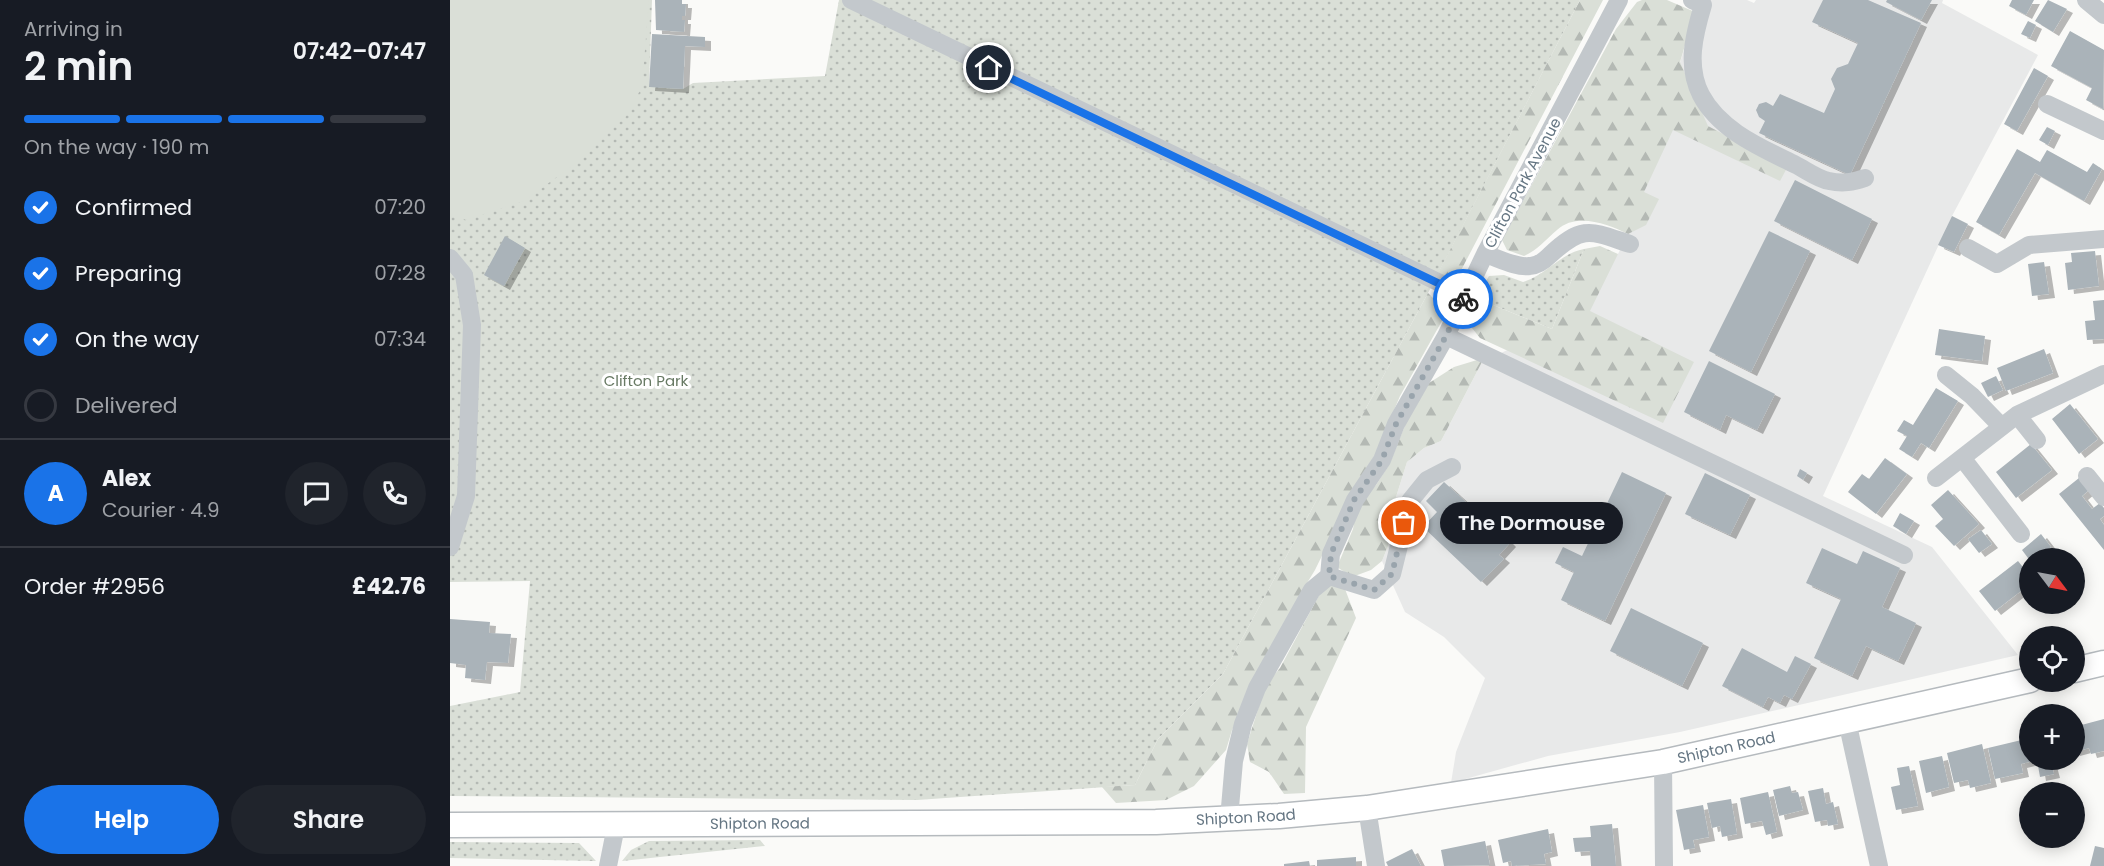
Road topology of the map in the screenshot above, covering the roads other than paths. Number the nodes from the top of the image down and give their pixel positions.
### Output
1 (851, 0) edge
2 (1619, 0) edge
3 (1692, 0) edge
4 (2086, 0) edge
5 (2104, 15) edge
6 (2047, 105) dead end
7 (2104, 131) edge
8 (1866, 178) dead end
9 (2104, 239) edge
10 (1630, 244) dead end
11 (1968, 248) dead end
12 (1485, 254) junction
13 (450, 258) edge
14 (1465, 296) junction
15 (1446, 336) junction
16 (2104, 374) edge
17 (1946, 375) dead end
18 (2017, 415) junction
19 (2001, 426) junction
20 (2037, 440) dead end
21 (1963, 459) junction
22 (1452, 467) dead end
23 (2087, 477) dead end
24 (1936, 478) dead end
25 (2104, 498) edge
26 (2021, 534) dead end
27 (450, 547) edge
28 (1904, 555) dead end
29 (1329, 576) junction
30 (2104, 663) edge
31 (2085, 667) edge
32 (2019, 682) edge
33 (1847, 721) junction
34 (1664, 762) junction
35 (1367, 808) junction
36 (1228, 819) junction
37 (450, 825) edge
38 (616, 826) junction
39 (608, 866) edge
40 (1376, 866) edge
41 (1664, 866) edge
42 (1879, 866) edge

1 - 14 street
2 - 12 street, Clifton Park Avenue
3 - 8 street
4 - 5 street
6 - 7 street
9 - 11 street
10 - 12 street
12 - 14 street, Clifton Park Avenue
13 - 27 street
14 - 15 street, Clifton Park Avenue
15 - 28 street
15 - 29 street, Clifton Park Avenue
16 - 18 street
17 - 19 street
18 - 19 street
18 - 20 street
19 - 21 street
21 - 24 street
21 - 26 street
22 - 29 street
23 - 25 street
29 - 36 street
30 - 31 main road
32 - 33 main road, Shipton Road
33 - 34 main road, Shipton Road
33 - 42 street
34 - 35 main road, Shipton Road
34 - 41 street
35 - 36 main road, Shipton Road
35 - 40 street
36 - 38 main road, Shipton Road
37 - 38 main road, Shipton Road
38 - 39 street

